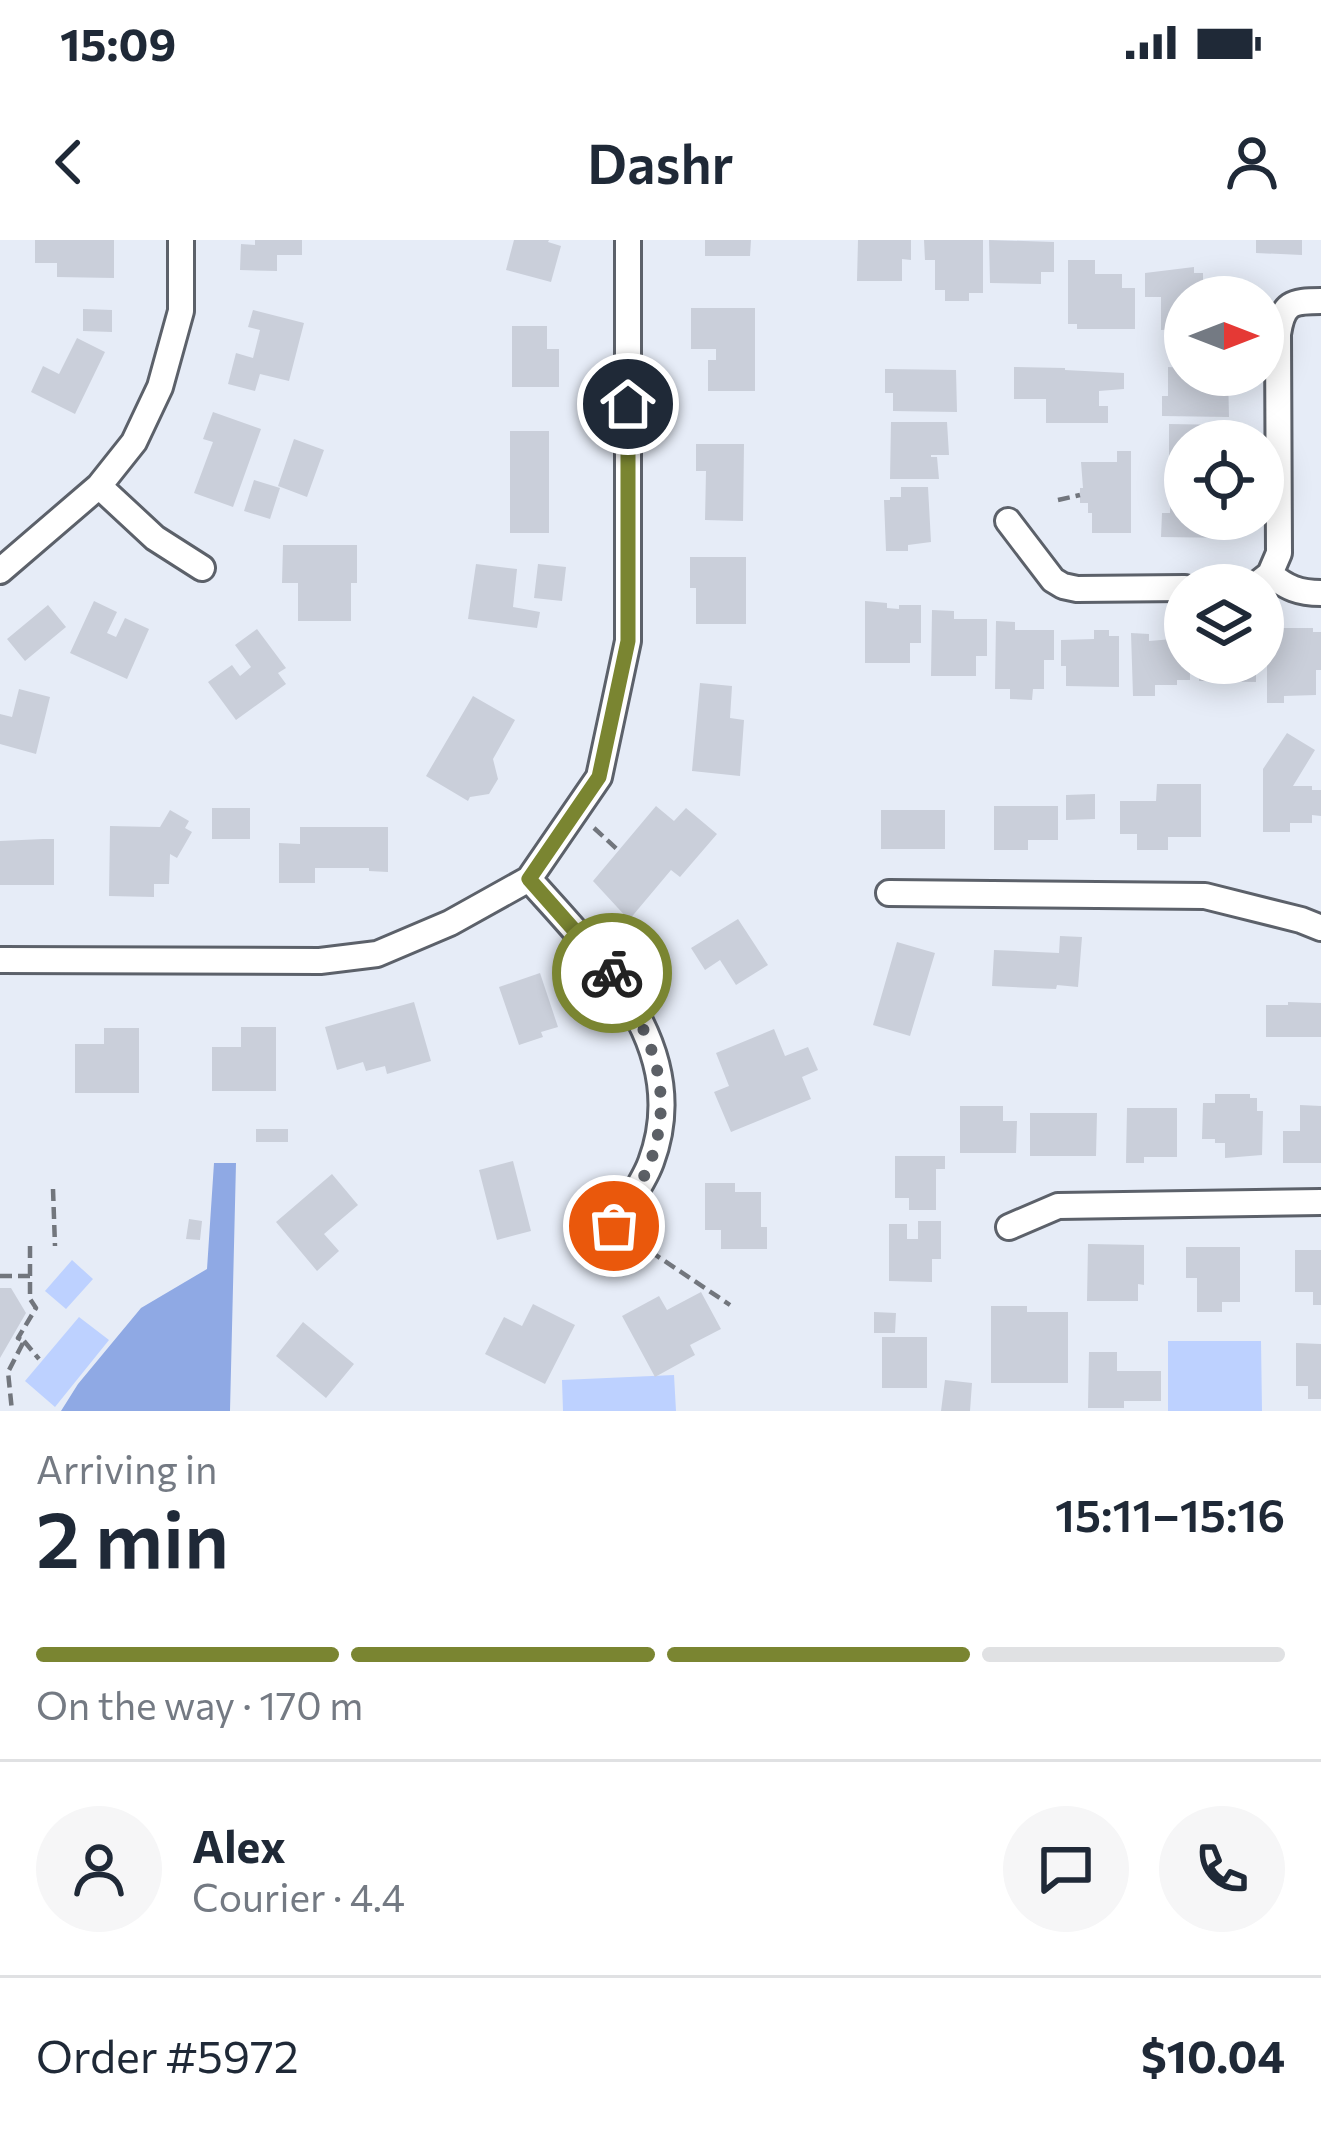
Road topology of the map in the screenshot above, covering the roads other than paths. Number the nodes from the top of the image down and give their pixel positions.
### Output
1 (181, 240) edge
2 (628, 240) edge
3 (1321, 301) edge
4 (99, 486) junction
5 (1008, 520) dead end
6 (1272, 564) edge
7 (202, 568) dead end
8 (0, 571) edge
9 (1284, 586) edge
10 (1164, 588) edge
11 (1321, 593) edge
12 (529, 879) junction
13 (890, 893) dead end
14 (1321, 928) edge
15 (0, 960) edge
16 (1321, 1202) edge
17 (614, 1226) road end
18 (1009, 1228) dead end

1 - 4 street
2 - 12 street
3 - 6 street
4 - 7 street
4 - 8 street
5 - 10 street
9 - 11 street
12 - 15 street
12 - 17 street
13 - 14 street
16 - 18 street

